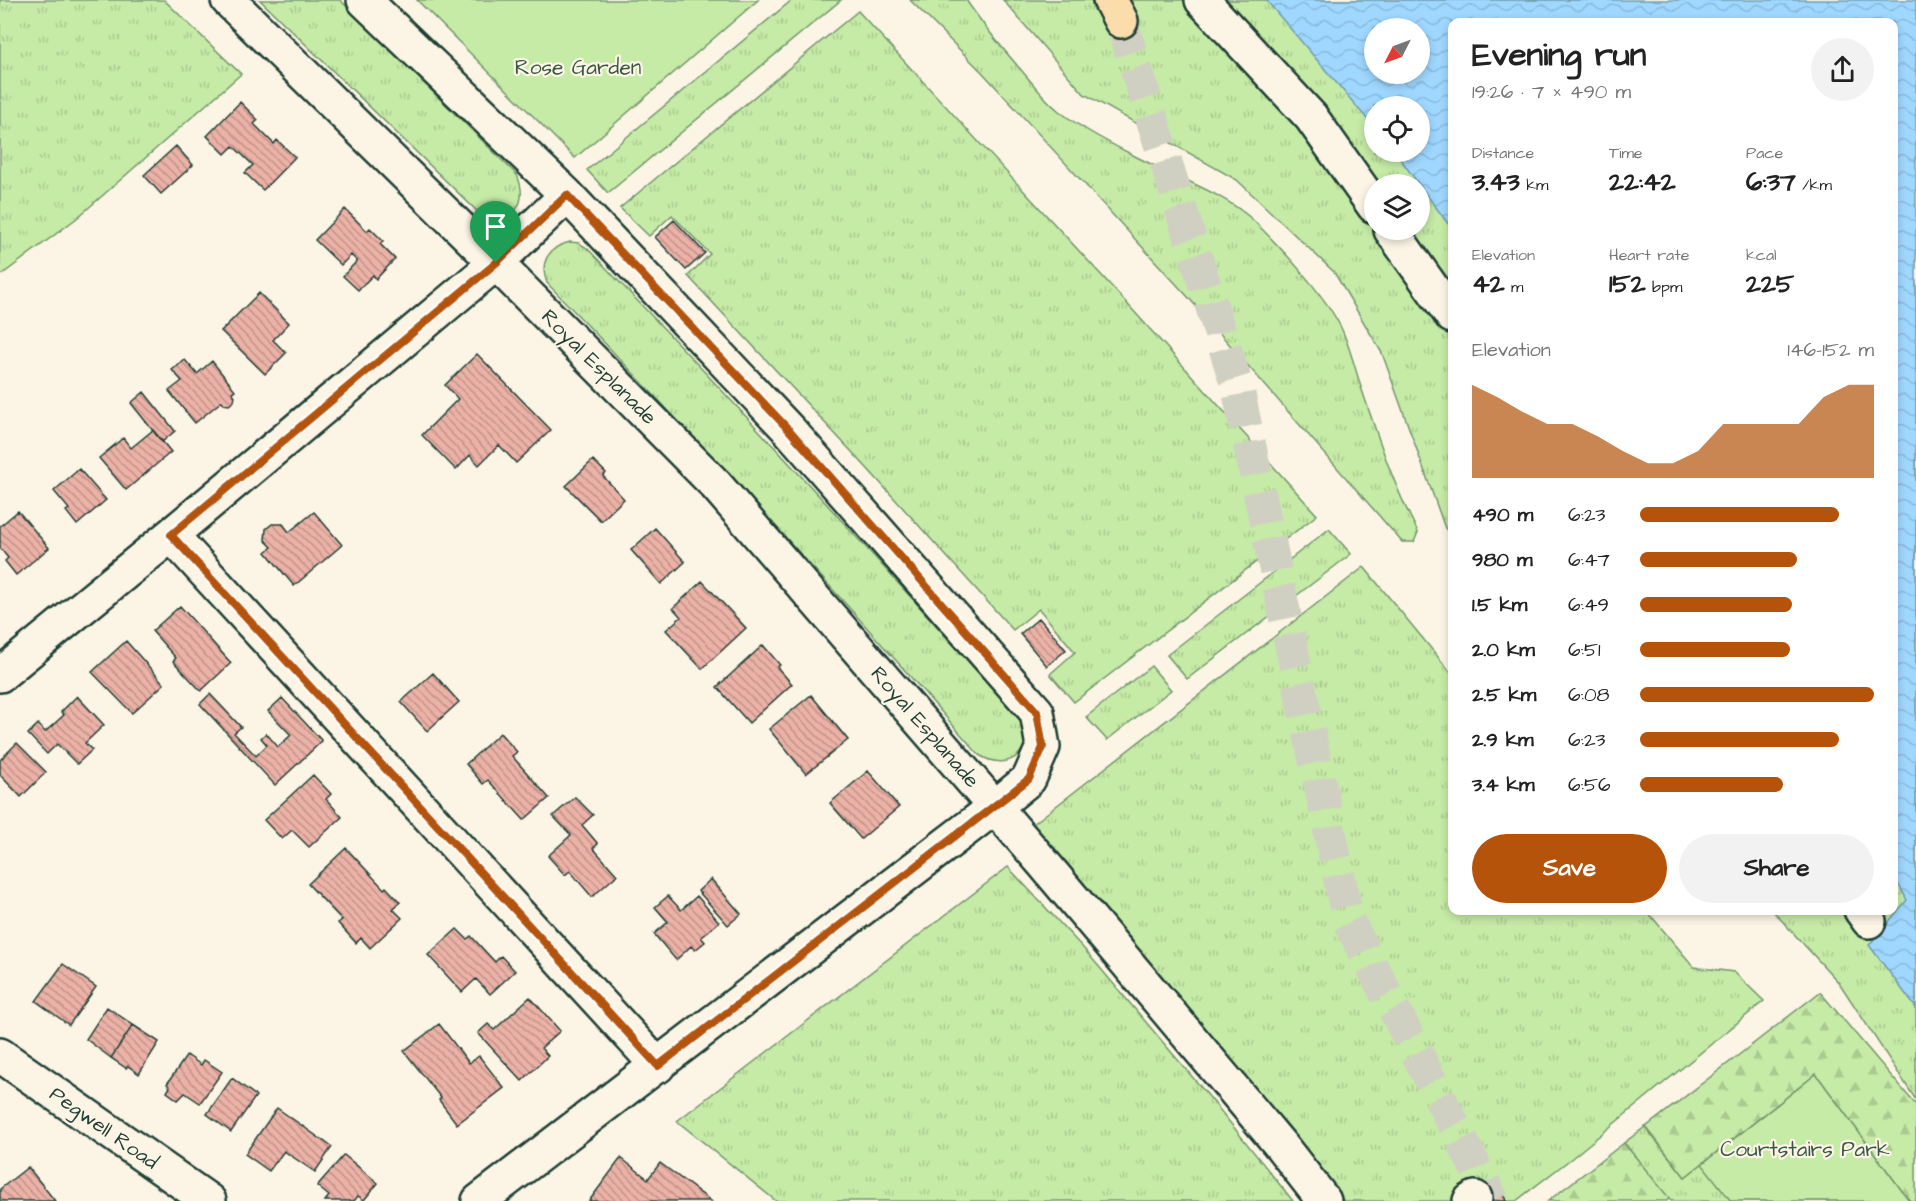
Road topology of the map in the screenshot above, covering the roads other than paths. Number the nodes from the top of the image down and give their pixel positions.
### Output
1 (228, 0) edge
2 (364, 0) edge
3 (1202, 0) edge
4 (1364, 192) edge
5 (567, 195) junction
6 (1398, 240) edge
7 (496, 263) junction
8 (1448, 310) edge
9 (171, 535) junction
10 (0, 675) edge
11 (994, 807) junction
12 (0, 1055) edge
13 (658, 1066) junction
14 (209, 1201) edge
15 (479, 1201) edge
16 (1324, 1201) edge

1 - 7 street, Royal Esplanade
2 - 5 street, Royal Esplanade
3 - 4 street
5 - 7 street
5 - 11 street, Royal Esplanade
6 - 8 street
7 - 9 street
7 - 11 street, Royal Esplanade
9 - 10 street
9 - 13 street
11 - 13 street
11 - 16 street
12 - 14 street, Pegwell Road
13 - 15 street

